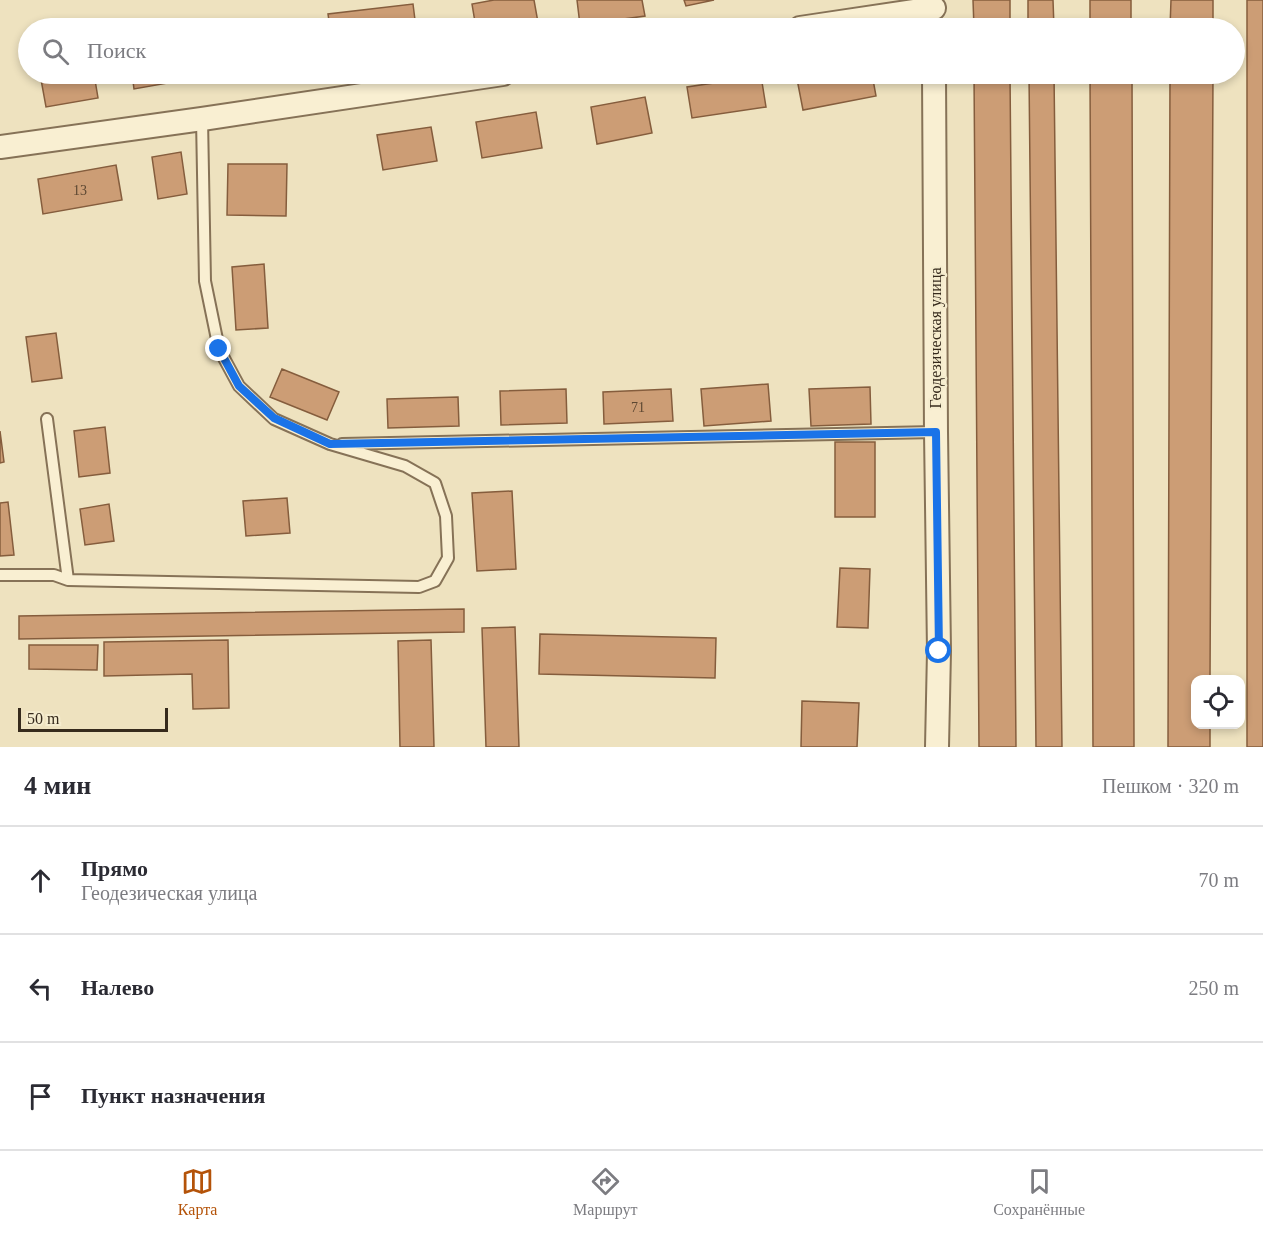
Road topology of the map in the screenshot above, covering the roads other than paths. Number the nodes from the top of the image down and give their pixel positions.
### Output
1 (934, 12) edge
2 (884, 18) edge
3 (436, 84) edge
4 (934, 84) edge
5 (202, 119) junction
6 (0, 147) edge
7 (47, 419) dead end
8 (936, 432) junction
9 (330, 444) junction
10 (0, 575) edge
11 (68, 580) junction
12 (937, 747) edge

1 - 2 street
3 - 5 street
4 - 8 street, Геодезическая улица
5 - 6 street
5 - 9 lane
7 - 11 lane
8 - 9 lane
8 - 12 street, Геодезическая улица
9 - 11 lane
10 - 11 lane

